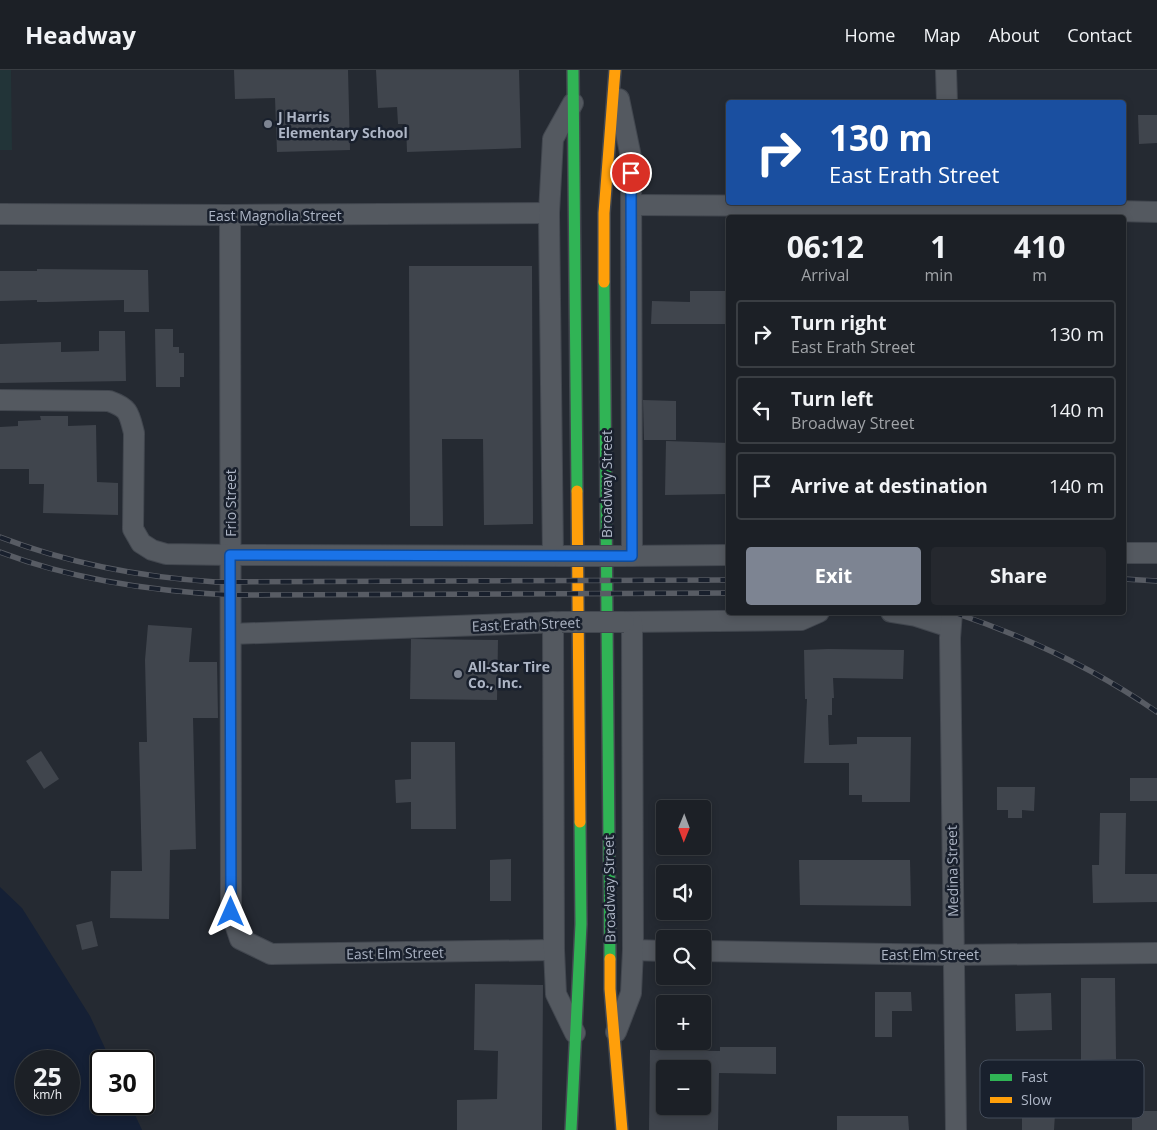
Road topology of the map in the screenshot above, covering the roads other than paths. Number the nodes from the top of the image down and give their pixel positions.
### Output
1 (572, 70) edge
2 (946, 70) edge
3 (615, 75) edge
4 (947, 100) edge
5 (574, 102) junction
6 (632, 205) junction
7 (949, 209) edge
8 (1157, 212) edge
9 (549, 213) junction
10 (0, 214) edge
11 (230, 215) junction
12 (0, 400) edge
13 (1126, 553) edge
14 (1157, 553) edge
15 (230, 555) junction
16 (726, 555) edge
17 (559, 556) junction
18 (627, 556) junction
19 (812, 615) edge
20 (910, 615) edge
21 (951, 620) edge
22 (558, 622) junction
23 (628, 622) junction
24 (231, 634) junction
25 (240, 939) joint
26 (554, 950) junction
27 (633, 950) junction
28 (656, 951) edge
29 (711, 951) edge
30 (1157, 953) edge
31 (953, 955) junction
32 (576, 1036) junction
33 (613, 1038) junction
34 (571, 1130) edge
35 (622, 1130) edge
36 (956, 1130) edge

1 - 5 main road, Broadway Street
2 - 4 street
3 - 6 street, Broadway Street
3 - 33 main road, Broadway Street
5 - 9 street
5 - 32 main road, Broadway Street
6 - 7 street
6 - 18 street, Broadway Street
7 - 8 street
9 - 11 street, East Magnolia Street
9 - 17 street
10 - 11 street, East Magnolia Street
11 - 15 street, Frio Street
12 - 15 street
13 - 14 street
15 - 17 street
15 - 24 street, Frio Street
16 - 18 street
17 - 18 street, bridge
19 - 23 street, East Erath Street
20 - 21 street
21 - 31 street, Medina Street
22 - 23 street, East Erath Street, bridge
22 - 24 street, East Erath Street
22 - 26 street, Broadway Street
23 - 27 street, Broadway Street
24 - 25 street, Frio Street
25 - 26 street, East Elm Street
26 - 32 street, Broadway Street
27 - 28 street
27 - 33 street, Broadway Street
29 - 31 street, East Elm Street
30 - 31 street, East Elm Street
31 - 36 street, Medina Street
32 - 34 main road, Broadway Street
33 - 35 main road, Broadway Street

